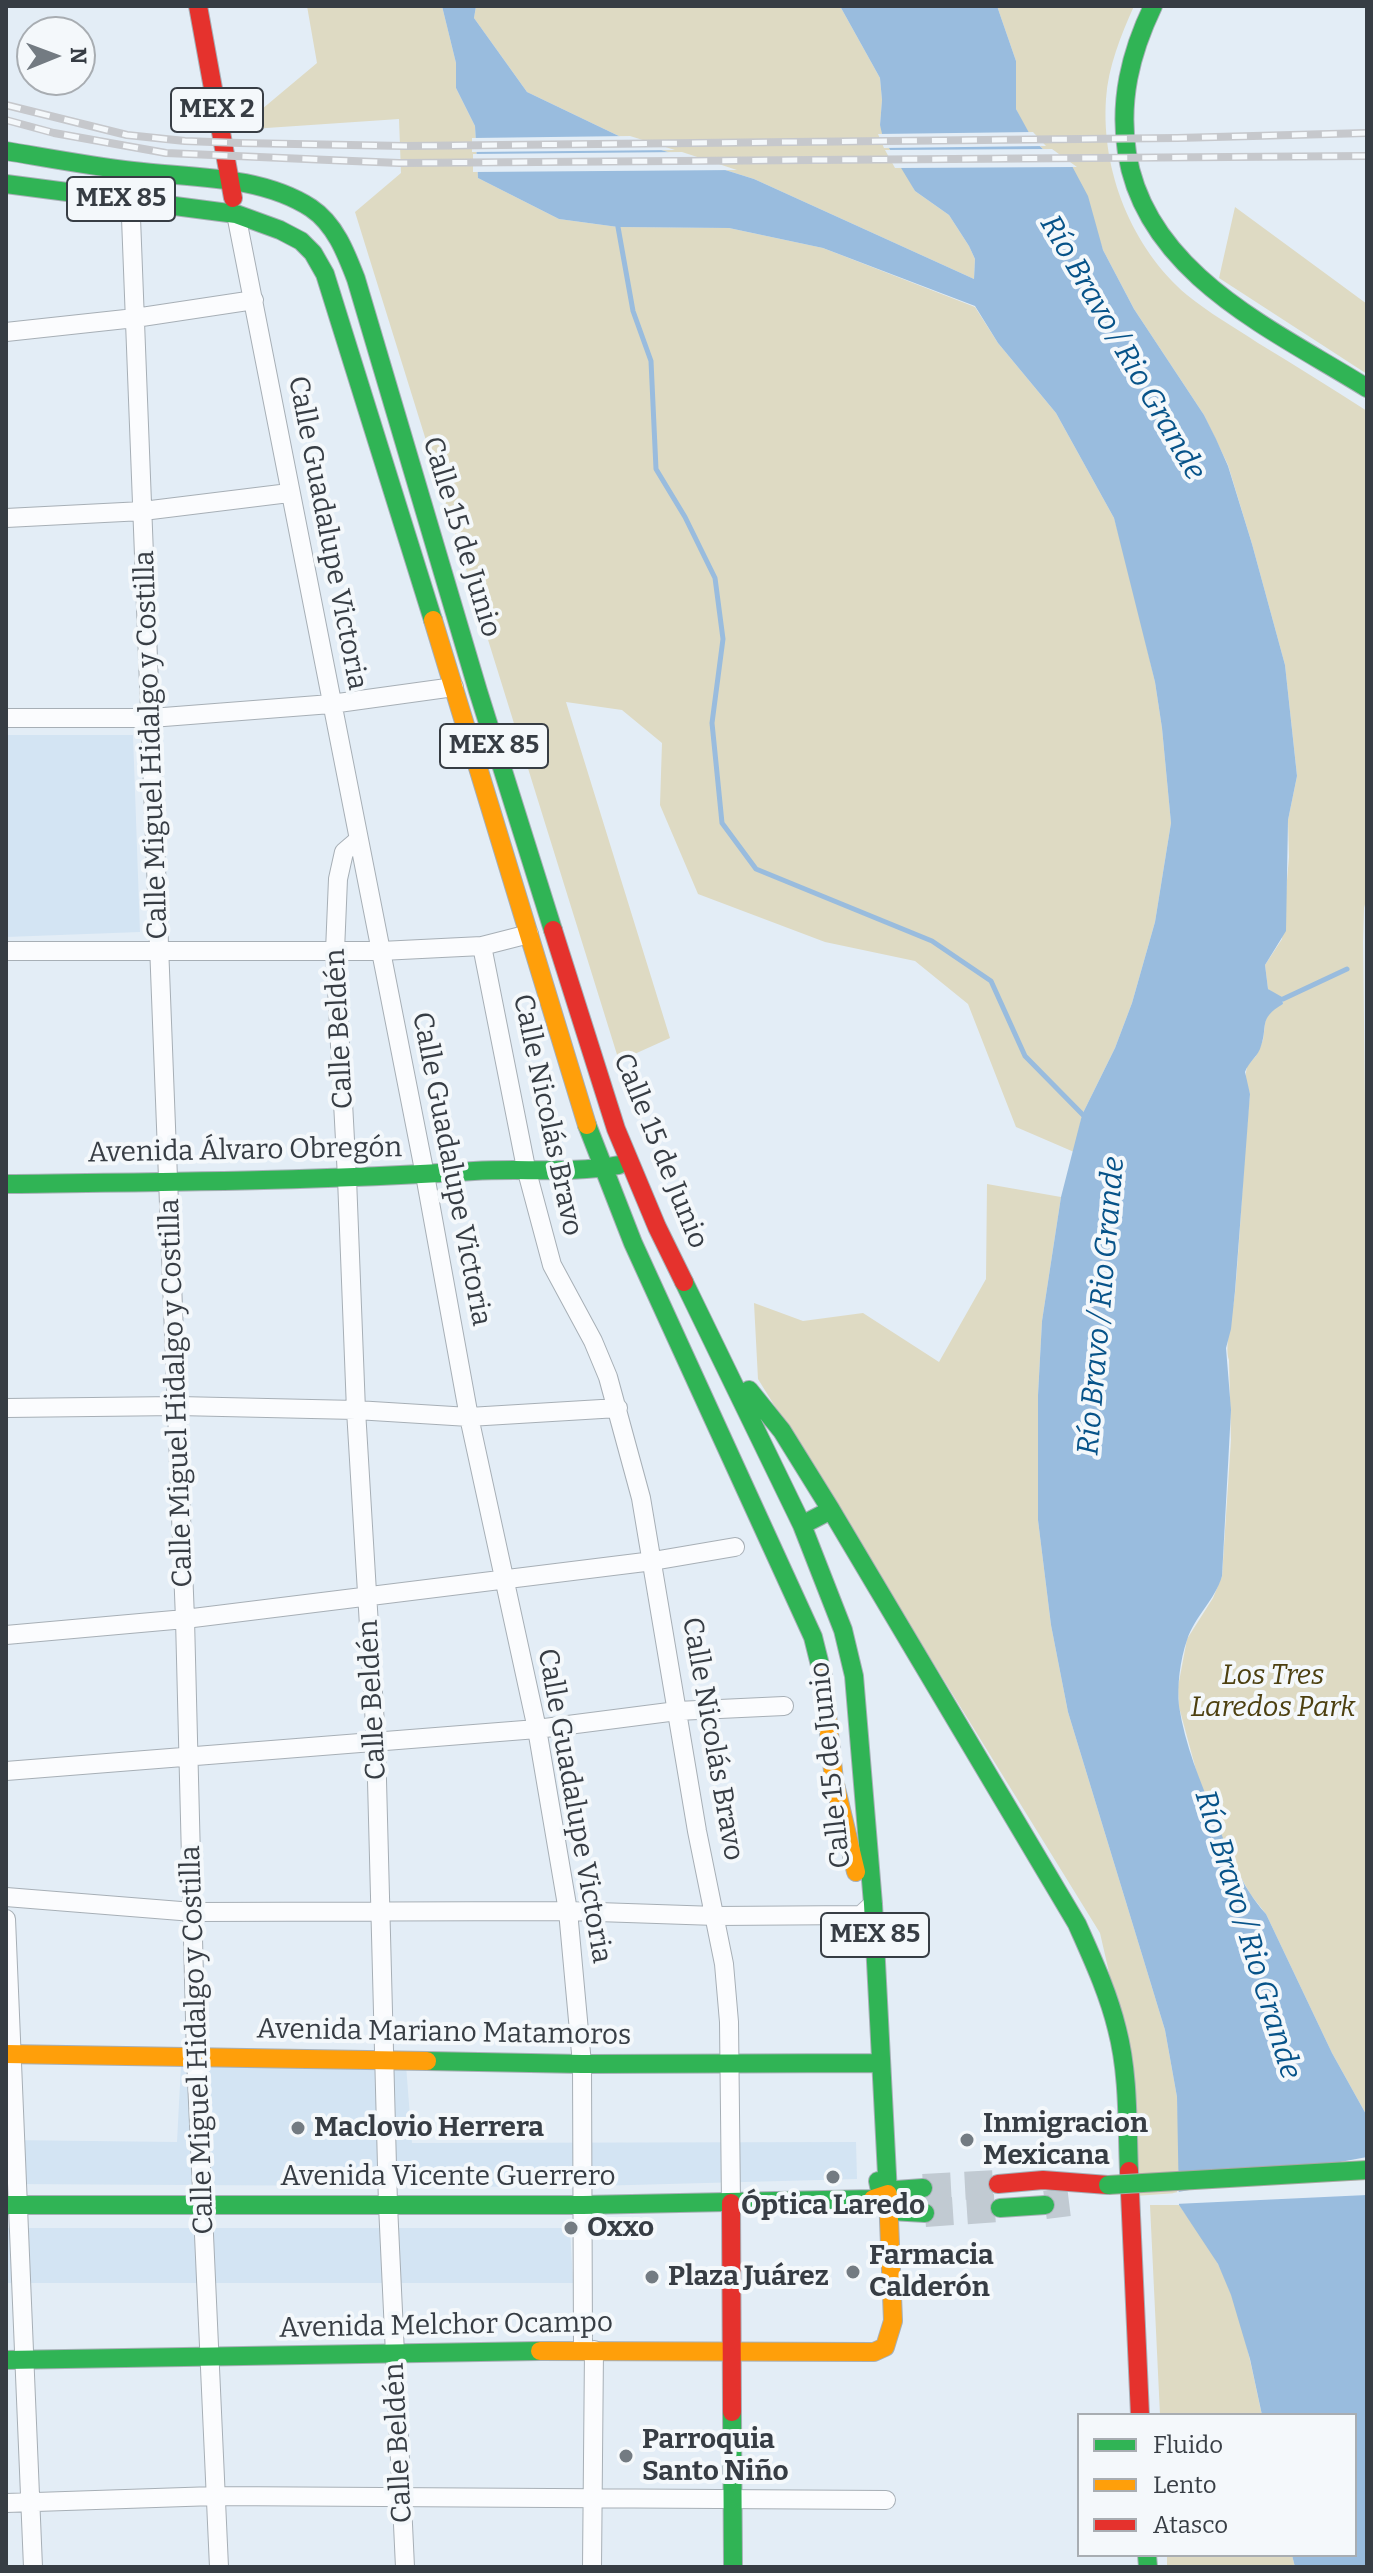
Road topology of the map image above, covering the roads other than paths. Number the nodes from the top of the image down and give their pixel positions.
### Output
1 (198, 6) edge
2 (1153, 6) edge
3 (6, 151) edge
4 (130, 170) junction
5 (230, 182) junction
6 (6, 184) edge
7 (131, 201) junction
8 (236, 214) junction
9 (254, 300) junction
10 (135, 318) junction
11 (6, 332) edge
12 (1367, 388) edge
13 (289, 493) junction
14 (143, 511) junction
15 (6, 518) edge
16 (433, 541) junction
17 (411, 549) junction
18 (454, 687) junction
19 (331, 704) junction
20 (6, 718) edge
21 (151, 718) junction
22 (358, 840) junction
23 (529, 934) junction
24 (482, 946) junction
25 (6, 951) edge
26 (160, 951) junction
27 (335, 951) junction
28 (381, 951) junction
29 (629, 1163) junction
30 (526, 1168) junction
31 (602, 1169) junction
32 (425, 1175) junction
33 (347, 1178) junction
34 (170, 1182) junction
35 (6, 1184) edge
36 (655, 1291) junction
37 (723, 1361) junction
38 (178, 1406) junction
39 (6, 1408) edge
40 (618, 1408) junction
41 (356, 1410) junction
42 (469, 1417) junction
43 (831, 1510) junction
44 (802, 1525) junction
45 (735, 1547) dead end
46 (653, 1561) junction
47 (503, 1578) junction
48 (368, 1597) junction
49 (185, 1619) junction
50 (6, 1635) edge
51 (784, 1706) dead end
52 (677, 1711) junction
53 (537, 1729) junction
54 (376, 1742) junction
55 (189, 1757) junction
56 (6, 1771) edge
57 (6, 1897) edge
58 (867, 1910) junction
59 (568, 1911) junction
60 (193, 1912) junction
61 (382, 1912) junction
62 (716, 1916) junction
63 (6, 1919) edge
64 (9, 2054) edge
65 (196, 2058) junction
66 (384, 2062) junction
67 (730, 2063) junction
68 (876, 2063) junction
69 (582, 2064) junction
70 (1367, 2170) edge
71 (998, 2184) tunnel mouth
72 (1367, 2185) edge
73 (923, 2188) tunnel mouth
74 (1108, 2192) junction
75 (885, 2201) junction
76 (1086, 2202) tunnel mouth
77 (731, 2203) junction
78 (12, 2205) edge
79 (388, 2205) junction
80 (583, 2205) junction
81 (1045, 2205) tunnel mouth
82 (203, 2207) junction
83 (1000, 2208) tunnel mouth
84 (925, 2213) tunnel mouth
85 (885, 2347) joint
86 (589, 2350) junction
87 (732, 2352) junction
88 (395, 2355) junction
89 (211, 2358) junction
90 (15, 2360) edge
91 (1140, 2413) edge
92 (215, 2496) junction
93 (402, 2496) junction
94 (592, 2497) junction
95 (734, 2498) junction
96 (886, 2500) dead end
97 (6, 2503) edge
98 (30, 2503) junction
99 (33, 2567) edge
100 (219, 2567) edge
101 (405, 2567) edge
102 (592, 2567) edge
103 (733, 2567) edge

1 - 5 main road, Calle Guadalupe Victoria / MEX 2
2 - 12 main road
3 - 4 main road, MEX 85
4 - 5 main road, MEX 85
4 - 7 street, Calle Miguel Hidalgo y Costilla
5 - 8 main road, Calle Guadalupe Victoria / MEX 2
5 - 16 main road, Calle 15 de Junio / MEX 85
6 - 7 main road, MEX 85
7 - 8 main road, MEX 85
7 - 10 street, Calle Miguel Hidalgo y Costilla
8 - 9 street, Calle Guadalupe Victoria
8 - 17 main road, Calle 15 de Junio / MEX 85
9 - 10 street
9 - 13 street, Calle Guadalupe Victoria
10 - 11 street
10 - 14 street, Calle Miguel Hidalgo y Costilla
13 - 14 street
13 - 19 street, Calle Guadalupe Victoria
14 - 15 street
14 - 21 street, Calle Miguel Hidalgo y Costilla
16 - 17 main road
16 - 29 main road, Calle 15 de Junio / MEX 85
17 - 18 main road, Calle 15 de Junio / MEX 85
18 - 19 street
18 - 23 main road, Calle 15 de Junio / MEX 85
19 - 21 street
19 - 22 street, Calle Guadalupe Victoria
20 - 21 street
21 - 26 street, Calle Miguel Hidalgo y Costilla
22 - 27 street, Calle Beldén
22 - 28 street, Calle Guadalupe Victoria
23 - 24 street
23 - 31 main road, Calle 15 de Junio / MEX 85
24 - 28 street
24 - 30 street, Calle Nicolás Bravo
25 - 26 street
26 - 27 street
26 - 34 street, Calle Miguel Hidalgo y Costilla
27 - 28 street
27 - 33 street, Calle Beldén
28 - 32 street, Calle Guadalupe Victoria
29 - 31 main road, Avenida Álvaro Obregón
29 - 37 main road, Calle 15 de Junio / MEX 85
30 - 31 main road, Avenida Álvaro Obregón
30 - 32 main road, Avenida Álvaro Obregón
30 - 40 street, Calle Nicolás Bravo
31 - 36 main road, Calle 15 de Junio / MEX 85
32 - 33 main road, Avenida Álvaro Obregón
32 - 42 street, Calle Guadalupe Victoria
33 - 34 main road, Avenida Álvaro Obregón
33 - 41 street, Calle Beldén
34 - 35 main road, Avenida Álvaro Obregón
34 - 38 street, Calle Miguel Hidalgo y Costilla
36 - 37 main road
36 - 58 main road, Calle 15 de Junio / MEX 85
37 - 43 main road
37 - 44 main road, Calle 15 de Junio / MEX 85
38 - 39 street
38 - 41 street
38 - 49 street, Calle Miguel Hidalgo y Costilla
40 - 42 street
40 - 46 street, Calle Nicolás Bravo
41 - 42 street
41 - 48 street, Calle Beldén
42 - 47 street, Calle Guadalupe Victoria
43 - 44 main road
43 - 91 main road
44 - 58 main road, Calle 15 de Junio / MEX 85
45 - 46 street
46 - 47 street
46 - 52 street, Calle Nicolás Bravo
47 - 48 street
47 - 53 street, Calle Guadalupe Victoria
48 - 49 street
48 - 54 street, Calle Beldén
49 - 50 street
49 - 55 street, Calle Miguel Hidalgo y Costilla
51 - 52 street
52 - 53 street
52 - 62 street, Calle Nicolás Bravo
53 - 54 street
53 - 59 street, Calle Guadalupe Victoria
54 - 55 street
54 - 61 street, Calle Beldén
55 - 56 street
55 - 60 street, Calle Miguel Hidalgo y Costilla
57 - 60 street
58 - 62 street
58 - 68 main road, Calle 15 de Junio / MEX 85
59 - 61 street
59 - 62 street
59 - 69 street, Calle Guadalupe Victoria
60 - 61 street
60 - 65 street, Calle Miguel Hidalgo y Costilla
61 - 66 street, Calle Beldén
62 - 67 street, Calle Nicolás Bravo
63 - 64 street
64 - 65 main road, Avenida Mariano Matamoros
64 - 78 street
65 - 66 main road, Avenida Mariano Matamoros
65 - 82 street, Calle Miguel Hidalgo y Costilla
66 - 69 main road, Avenida Mariano Matamoros
66 - 79 street, Calle Beldén
67 - 68 main road, Avenida Mariano Matamoros
67 - 69 main road, Avenida Mariano Matamoros
67 - 77 street, Calle Nicolás Bravo
68 - 75 main road, Calle 15 de Junio / MEX 85
69 - 80 street, Calle Guadalupe Victoria
70 - 74 main road, bridge
71 - 74 main road
72 - 74 main road
73 - 75 main road
74 - 76 main road
75 - 77 main road, Avenida Vicente Guerrero
75 - 84 main road
75 - 85 main road, Calle 15 de Junio
77 - 80 main road, Avenida Vicente Guerrero
77 - 87 main road, Calle Nicolás Bravo
78 - 82 main road, Avenida Vicente Guerrero
78 - 90 street
79 - 80 main road, Avenida Vicente Guerrero
79 - 82 main road, Avenida Vicente Guerrero
79 - 88 street, Calle Beldén
80 - 86 street, Calle Guadalupe Victoria
81 - 83 main road
82 - 89 street, Calle Miguel Hidalgo y Costilla
85 - 87 main road, Avenida Melchor Ocampo
86 - 87 main road, Avenida Melchor Ocampo
86 - 88 main road, Avenida Melchor Ocampo
86 - 94 street, Calle Guadalupe Victoria
87 - 95 main road, Calle Nicolás Bravo
88 - 89 main road, Avenida Melchor Ocampo
88 - 93 street, Calle Beldén
89 - 90 main road, Avenida Melchor Ocampo
89 - 92 street, Calle Miguel Hidalgo y Costilla
90 - 98 street
92 - 93 street
92 - 98 street
92 - 100 street, Calle Miguel Hidalgo y Costilla
93 - 94 street
93 - 101 street, Calle Beldén
94 - 95 street
94 - 102 street, Calle Guadalupe Victoria
95 - 96 street
95 - 103 main road, Calle Nicolás Bravo
97 - 98 street
98 - 99 street

